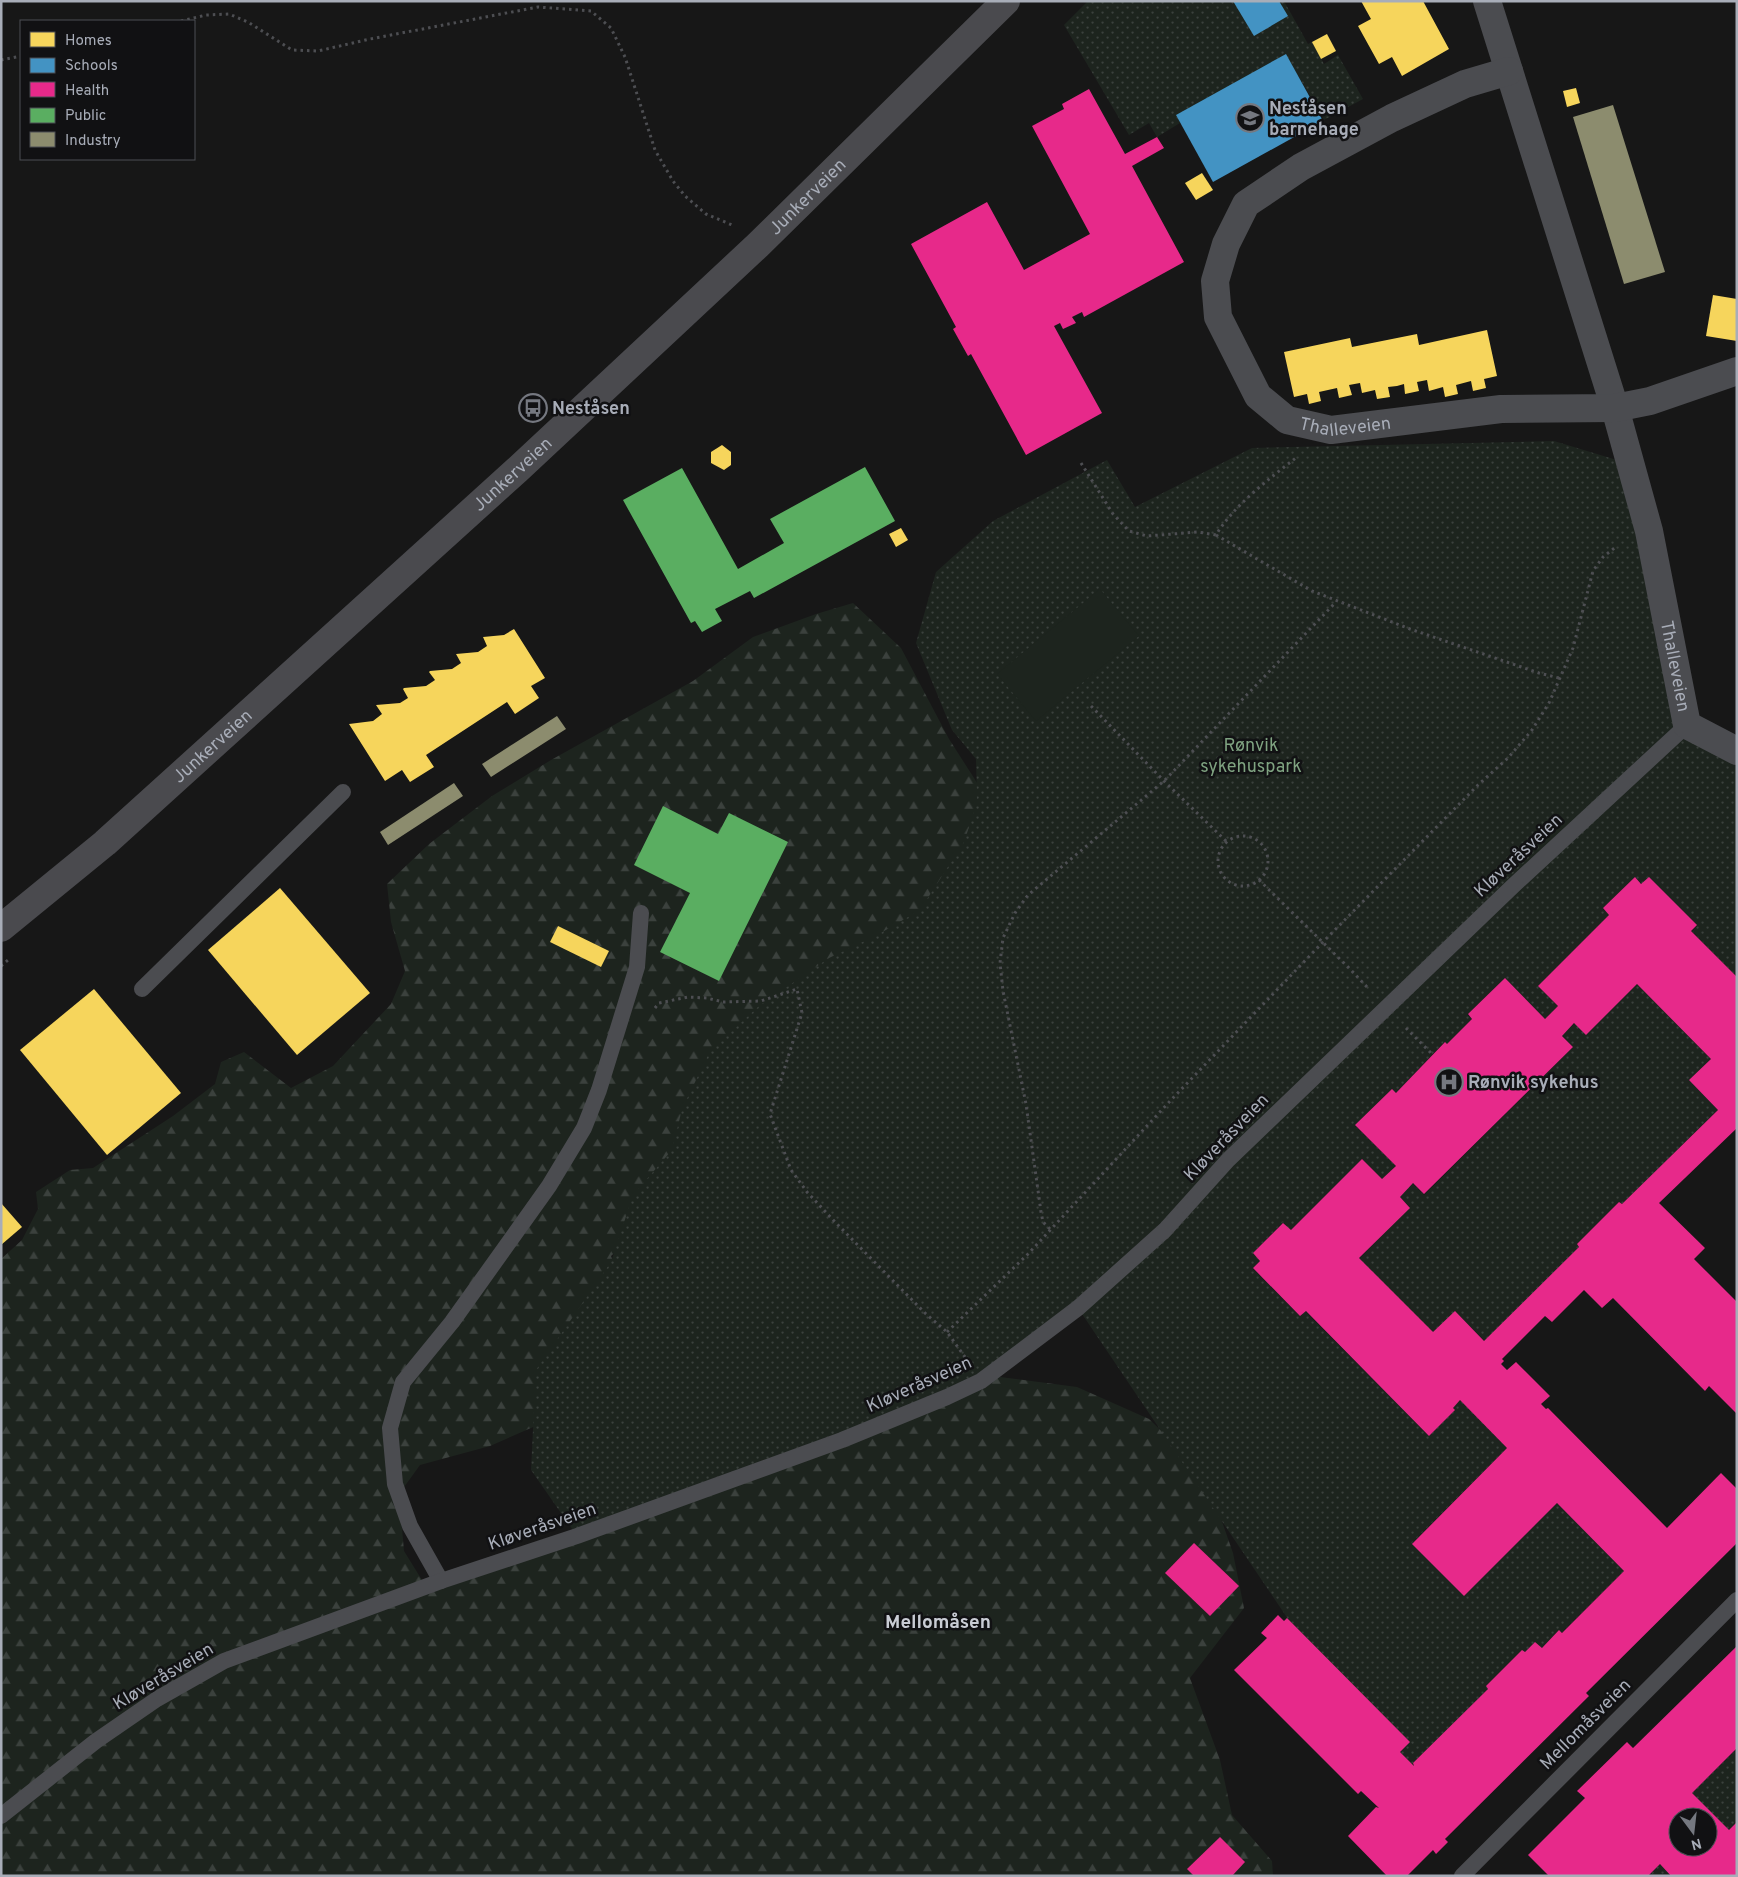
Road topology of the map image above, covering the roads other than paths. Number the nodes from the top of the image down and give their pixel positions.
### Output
1 (1006, 1) edge
2 (1487, 1) edge
3 (1508, 71) junction
4 (1737, 371) edge
5 (1615, 408) junction
6 (1686, 725) junction
7 (1737, 751) edge
8 (343, 792) dead end
9 (641, 913) dead end
10 (1, 928) edge
11 (142, 989) dead end
12 (441, 1581) junction
13 (1737, 1600) edge
14 (1, 1816) edge
15 (1462, 1876) edge

1 - 10 street, Junkerveien
2 - 3 street, Thalleveien
3 - 5 street, Thalleveien
3 - 5 street, Thalleveien
4 - 5 street, Thalleveien
5 - 6 street, Thalleveien
6 - 7 street, Thalleveien
6 - 12 lane, Kløveråsveien
8 - 11 lane
9 - 12 lane
12 - 14 lane, Kløveråsveien
13 - 15 lane, Mellomåsveien

